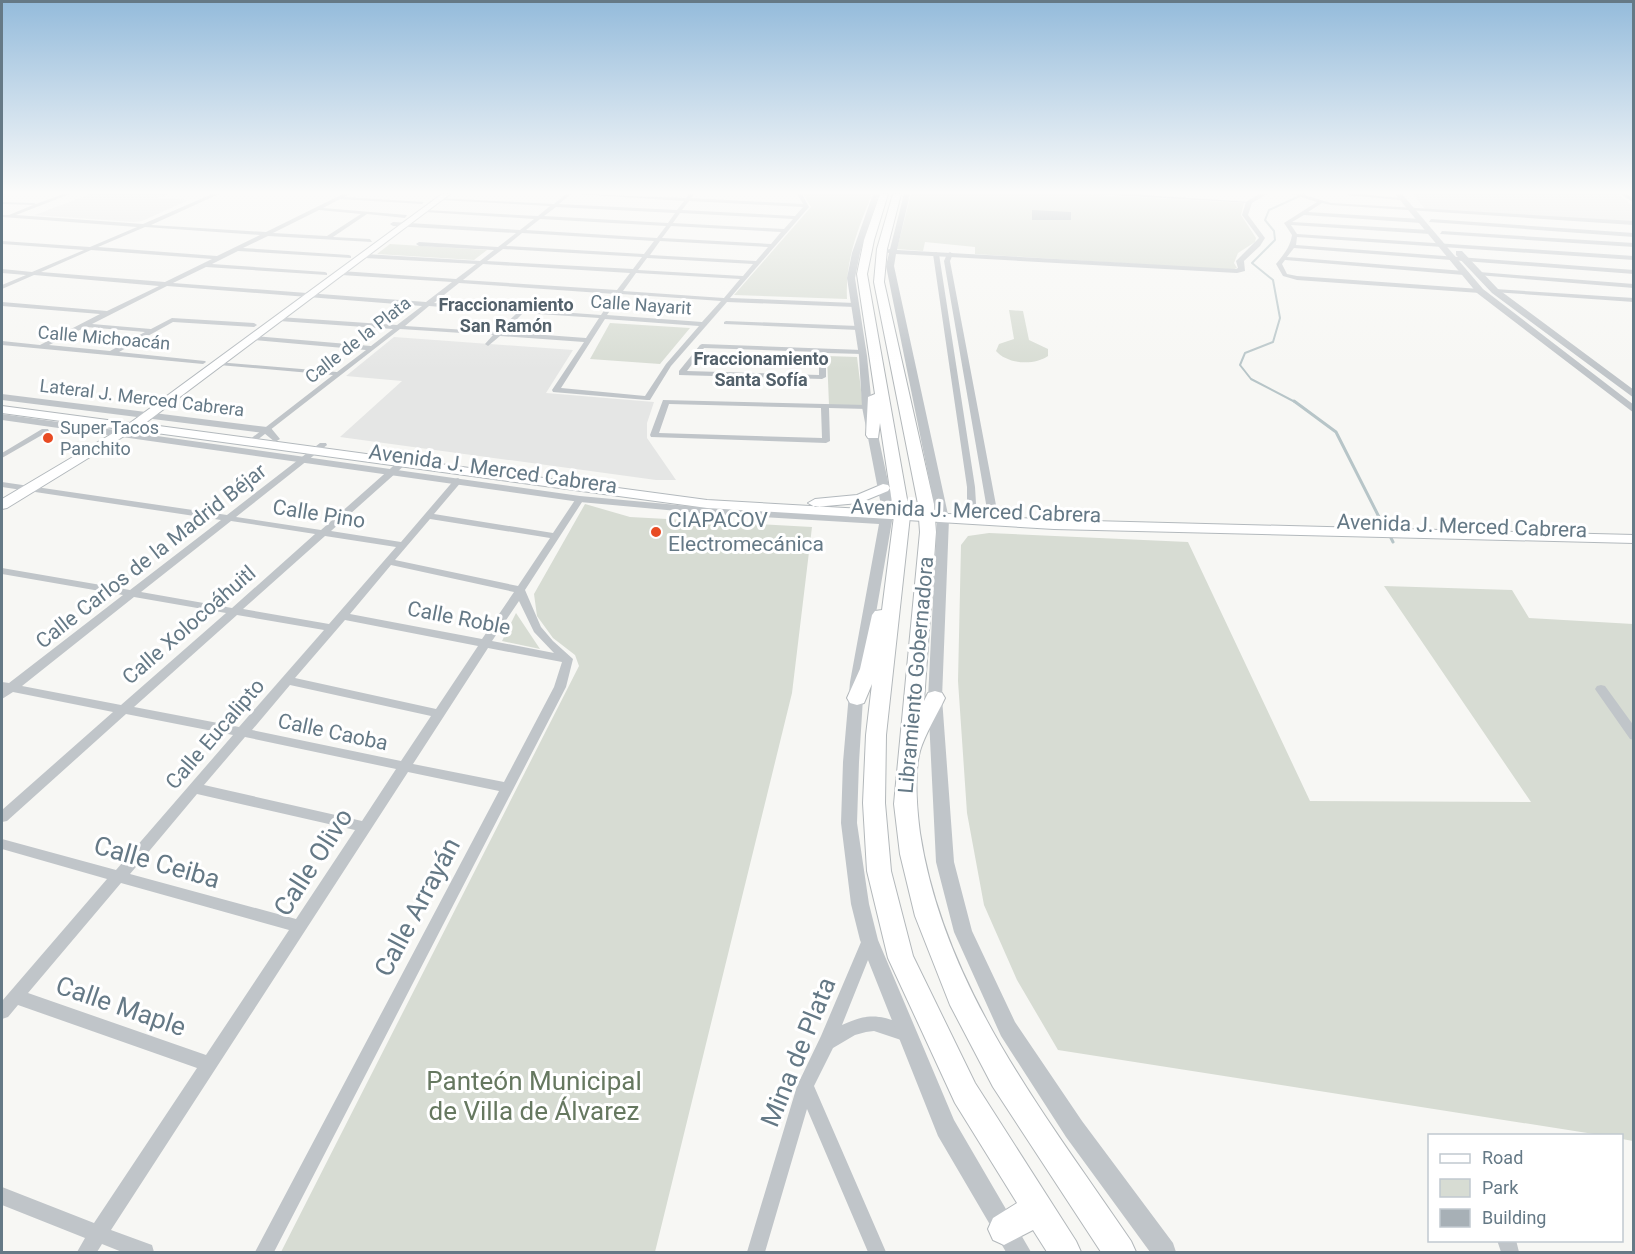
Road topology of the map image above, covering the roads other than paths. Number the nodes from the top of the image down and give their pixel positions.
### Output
1 (1363, 252) edge
2 (72, 253) edge
3 (84, 253) edge
4 (141, 253) edge
5 (230, 253) edge
6 (286, 253) edge
7 (354, 253) edge
8 (368, 253) edge
9 (494, 253) edge
10 (582, 253) edge
11 (649, 253) edge
12 (766, 253) edge
13 (856, 253) edge
14 (866, 253) edge
15 (887, 253) edge
16 (887, 253) edge
17 (912, 253) edge
18 (1245, 253) edge
19 (1287, 253) edge
20 (1371, 253) edge
21 (1447, 253) edge
22 (1459, 253) edge
23 (1548, 253) edge
24 (1594, 253) edge
25 (936, 254) junction
26 (950, 254) junction
27 (365, 255) junction
28 (646, 256) junction
29 (1598, 256) junction
30 (348, 257) junction
31 (218, 258) junction
32 (1282, 258) junction
33 (1452, 258) junction
34 (1634, 258) edge
35 (1465, 259) junction
36 (482, 262) junction
37 (758, 262) junction
38 (205, 265) junction
39 (1371, 266) junction
40 (2, 271) edge
41 (1616, 271) junction
42 (634, 272) junction
43 (1634, 272) edge
44 (23, 273) junction
45 (341, 273) junction
46 (1464, 273) junction
47 (34, 274) junction
48 (325, 274) junction
49 (1479, 274) junction
50 (744, 278) junction
51 (458, 281) junction
52 (892, 281) junction
53 (2, 282) edge
54 (165, 284) junction
55 (1382, 284) junction
56 (1634, 285) edge
57 (2, 287) edge
58 (1480, 291) junction
59 (1495, 291) junction
60 (619, 292) junction
61 (296, 295) junction
62 (309, 296) junction
63 (726, 299) junction
64 (1634, 300) edge
65 (2, 304) edge
66 (427, 305) junction
67 (855, 305) junction
68 (945, 308) junction
69 (955, 309) junction
70 (522, 312) junction
71 (108, 313) junction
72 (885, 314) junction
73 (603, 317) junction
74 (279, 319) junction
75 (726, 323) dead end
76 (704, 324) junction
77 (84, 325) junction
78 (254, 325) junction
79 (399, 327) junction
80 (858, 328) junction
81 (151, 331) junction
82 (499, 334) junction
83 (253, 338) junction
84 (589, 340) junction
85 (1541, 340) junction
86 (1560, 340) junction
87 (2, 343) edge
88 (488, 344) dead end
89 (40, 346) junction
90 (372, 348) junction
91 (823, 352) junction
92 (112, 353) junction
93 (862, 354) junction
94 (953, 358) junction
95 (965, 358) junction
96 (203, 362) junction
97 (219, 363) junction
98 (339, 374) junction
99 (879, 384) junction
100 (1634, 395) edge
101 (2, 398) edge
102 (2, 404) edge
103 (2, 409) edge
104 (825, 410) junction
105 (868, 410) junction
106 (1634, 410) edge
107 (2, 417) edge
108 (127, 423) junction
109 (45, 431) dead end
110 (873, 435) junction
111 (263, 437) junction
112 (315, 452) junction
113 (2, 456) edge
114 (398, 467) junction
115 (458, 481) junction
116 (5, 488) edge
117 (28, 488) junction
118 (883, 488) junction
119 (580, 499) junction
120 (2, 505) edge
121 (803, 508) junction
122 (822, 512) junction
123 (892, 514) junction
124 (935, 514) junction
125 (774, 515) junction
126 (428, 516) junction
127 (971, 516) junction
128 (993, 517) junction
129 (229, 519) junction
130 (845, 519) junction
131 (1634, 531) edge
132 (323, 533) junction
133 (556, 536) junction
134 (1634, 540) edge
135 (403, 545) junction
136 (388, 562) junction
137 (2, 571) edge
138 (520, 590) junction
139 (893, 592) junction
140 (132, 594) junction
141 (234, 611) junction
142 (342, 616) junction
143 (331, 628) junction
144 (486, 643) junction
145 (568, 659) junction
146 (286, 680) junction
147 (1601, 688) dead end
148 (5, 690) edge
149 (856, 698) junction
150 (935, 698) junction
151 (123, 710) junction
152 (440, 714) junction
153 (242, 732) junction
154 (1634, 736) edge
155 (908, 758) junction
156 (404, 768) junction
157 (194, 788) junction
158 (506, 788) junction
159 (2, 817) edge
160 (365, 827) junction
161 (2, 844) edge
162 (118, 876) junction
163 (300, 927) junction
164 (869, 940) junction
165 (15, 996) junction
166 (2, 1012) edge
167 (908, 1034) junction
168 (827, 1042) junction
169 (209, 1064) junction
170 (805, 1086) junction
171 (2, 1196) edge
172 (1036, 1209) junction
173 (97, 1236) junction
174 (1012, 1241) edge
175 (86, 1252) edge
176 (145, 1252) edge
177 (264, 1252) edge
178 (756, 1252) edge
179 (877, 1252) edge
180 (1065, 1252) edge
181 (1120, 1252) edge
182 (1164, 1252) edge

1 - 39 street
2 - 44 street
3 - 47 street
4 - 31 street
5 - 31 street
6 - 30 street
7 - 30 main road
8 - 27 main road
9 - 36 street, Calle de la Plata
10 - 28 street
11 - 28 street
12 - 37 street
13 - 67 street
14 - 99 highway, Libramiento Gobernadora
15 - 52 street
16 - 72 highway, Libramiento Gobernadora
17 - 25 street
18 - 26 street
19 - 32 street
20 - 33 street
21 - 33 street
22 - 35 street
23 - 29 street
24 - 29 street
25 - 26 street
25 - 68 street
26 - 69 street
27 - 36 street
27 - 45 main road
28 - 37 street
28 - 42 street
29 - 34 street
29 - 41 street
30 - 48 main road
31 - 38 street
32 - 39 street
32 - 55 street
33 - 35 street
33 - 46 street
35 - 41 street
35 - 49 street
36 - 42 street
36 - 51 street, Calle de la Plata
37 - 50 street
38 - 48 street
38 - 54 street
39 - 46 street
39 - 55 street
40 - 44 street, Calle Nayarit
41 - 43 street
41 - 56 street
42 - 50 street
42 - 60 street
44 - 47 street, Calle Nayarit
44 - 53 street
45 - 51 street
45 - 62 main road
46 - 58 street
47 - 54 street, Calle Nayarit
47 - 57 street
48 - 61 main road
49 - 56 street
49 - 59 street
50 - 63 street
51 - 60 street
51 - 66 street, Calle de la Plata
52 - 72 highway
52 - 124 street
54 - 61 street, Calle Nayarit
54 - 71 street
55 - 58 street
58 - 85 street
59 - 64 street
59 - 86 street
60 - 63 street
60 - 73 street
61 - 62 street, Calle Nayarit
61 - 78 main road
62 - 66 street, Calle Nayarit
62 - 74 main road
63 - 67 street
63 - 76 street
65 - 71 street
66 - 70 street, Calle Nayarit
66 - 79 street, Calle de la Plata
67 - 80 street
68 - 69 street
68 - 94 street
69 - 95 street
70 - 73 street, Calle Nayarit
70 - 82 street
71 - 77 street
72 - 124 highway, Libramiento Gobernadora
73 - 76 street, Calle Nayarit
73 - 84 street
74 - 79 street
74 - 83 main road
75 - 80 street
76 - 84 street
77 - 81 street
77 - 89 street
78 - 81 street
78 - 96 main road
79 - 82 street
79 - 90 street, Calle de la Plata
80 - 93 street
81 - 92 street
82 - 84 street
82 - 88 street
83 - 90 street
83 - 97 main road
85 - 86 street
85 - 106 street
86 - 100 street
87 - 89 street, Calle Michoacán
89 - 92 street, Calle Michoacán
90 - 98 street, Calle de la Plata
91 - 91 street
91 - 93 street
92 - 96 street, Calle Michoacán
93 - 105 street
94 - 95 street
94 - 127 street
95 - 128 street
96 - 108 main road
97 - 98 street
97 - 108 main road
98 - 111 street, Calle de la Plata
99 - 110 highway
99 - 123 highway, Libramiento Gobernadora
101 - 108 street, Lateral J. Merced Cabrera
102 - 108 main road, Avenida J. Merced Cabrera
103 - 108 main road, Avenida J. Merced Cabrera
104 - 104 street
104 - 105 street
105 - 110 street
107 - 108 street, Lateral J. Merced Cabrera
108 - 111 main road, Avenida J. Merced Cabrera
108 - 112 street, Lateral J. Merced Cabrera
108 - 116 main road
108 - 117 main road
109 - 113 street
110 - 118 street
111 - 112 main road, Avenida J. Merced Cabrera
111 - 112 main road, Avenida J. Merced Cabrera
112 - 114 main road, Avenida J. Merced Cabrera
112 - 121 main road, Avenida J. Merced Cabrera
112 - 129 street, Calle Carlos de la Madrid Béjar
114 - 115 street
114 - 121 main road, Avenida J. Merced Cabrera
114 - 132 street, Calle Xolocoáhuitl
115 - 119 street
115 - 126 street, Calle Eucalipto
116 - 117 street, Calle Pino
117 - 120 main road
117 - 129 street, Calle Pino
118 - 121 main road
118 - 123 street
119 - 125 street
119 - 133 street, Calle Olivo
121 - 122 main road, Avenida J. Merced Cabrera
121 - 123 main road, Avenida J. Merced Cabrera
121 - 125 street
122 - 123 main road, Avenida J. Merced Cabrera
122 - 130 street
123 - 124 main road, Avenida J. Merced Cabrera
123 - 130 street
123 - 139 highway, Libramiento Gobernadora
123 - 149 street
124 - 127 main road, Avenida J. Merced Cabrera
124 - 150 street
124 - 155 highway, Libramiento Gobernadora
125 - 130 street
126 - 133 street
126 - 135 street, Calle Eucalipto
127 - 128 main road, Avenida J. Merced Cabrera
128 - 131 main road, Avenida J. Merced Cabrera
128 - 134 main road, Avenida J. Merced Cabrera
129 - 132 street, Calle Pino
129 - 140 street, Calle Carlos de la Madrid Béjar
132 - 135 street, Calle Pino
132 - 141 street, Calle Xolocoáhuitl
133 - 138 street, Calle Olivo
135 - 136 street, Calle Eucalipto
136 - 138 street
136 - 142 street, Calle Eucalipto
137 - 140 street
138 - 144 street, Calle Olivo
138 - 145 street
139 - 149 highway
139 - 172 highway, Libramiento Gobernadora
140 - 141 street
140 - 148 street, Calle Carlos de la Madrid Béjar
141 - 143 street
141 - 151 street, Calle Xolocoáhuitl
142 - 143 street, Calle Eucalipto
142 - 144 street, Calle Roble
143 - 146 street, Calle Eucalipto
144 - 145 street, Calle Roble
144 - 152 street, Calle Olivo
145 - 158 street, Calle Arrayán
146 - 152 street
146 - 153 street, Calle Eucalipto
147 - 154 street
148 - 151 street, Calle Caoba
149 - 164 street
150 - 155 highway
150 - 182 street
151 - 153 street, Calle Caoba
151 - 159 street, Calle Xolocoáhuitl
152 - 156 street, Calle Olivo
153 - 156 street, Calle Caoba
153 - 157 street, Calle Eucalipto
155 - 181 highway, Libramiento Gobernadora
156 - 158 street, Calle Caoba
156 - 160 street, Calle Olivo
157 - 160 street
157 - 162 street, Calle Eucalipto
158 - 177 street, Calle Arrayán
160 - 163 street, Calle Olivo
161 - 162 street, Calle Ceiba
162 - 163 street, Calle Ceiba
162 - 165 street, Calle Eucalipto
163 - 169 street, Calle Olivo
164 - 167 street
164 - 168 street, Mina de Plata
165 - 166 street, Calle Eucalipto
165 - 169 street, Calle Maple
167 - 168 street
167 - 174 street
168 - 170 street, Mina de Plata
169 - 173 street, Calle Olivo
170 - 178 street, Mina de Plata
170 - 179 street
171 - 173 street
172 - 174 highway
172 - 180 highway, Libramiento Gobernadora
173 - 175 street, Calle Olivo
173 - 176 street

